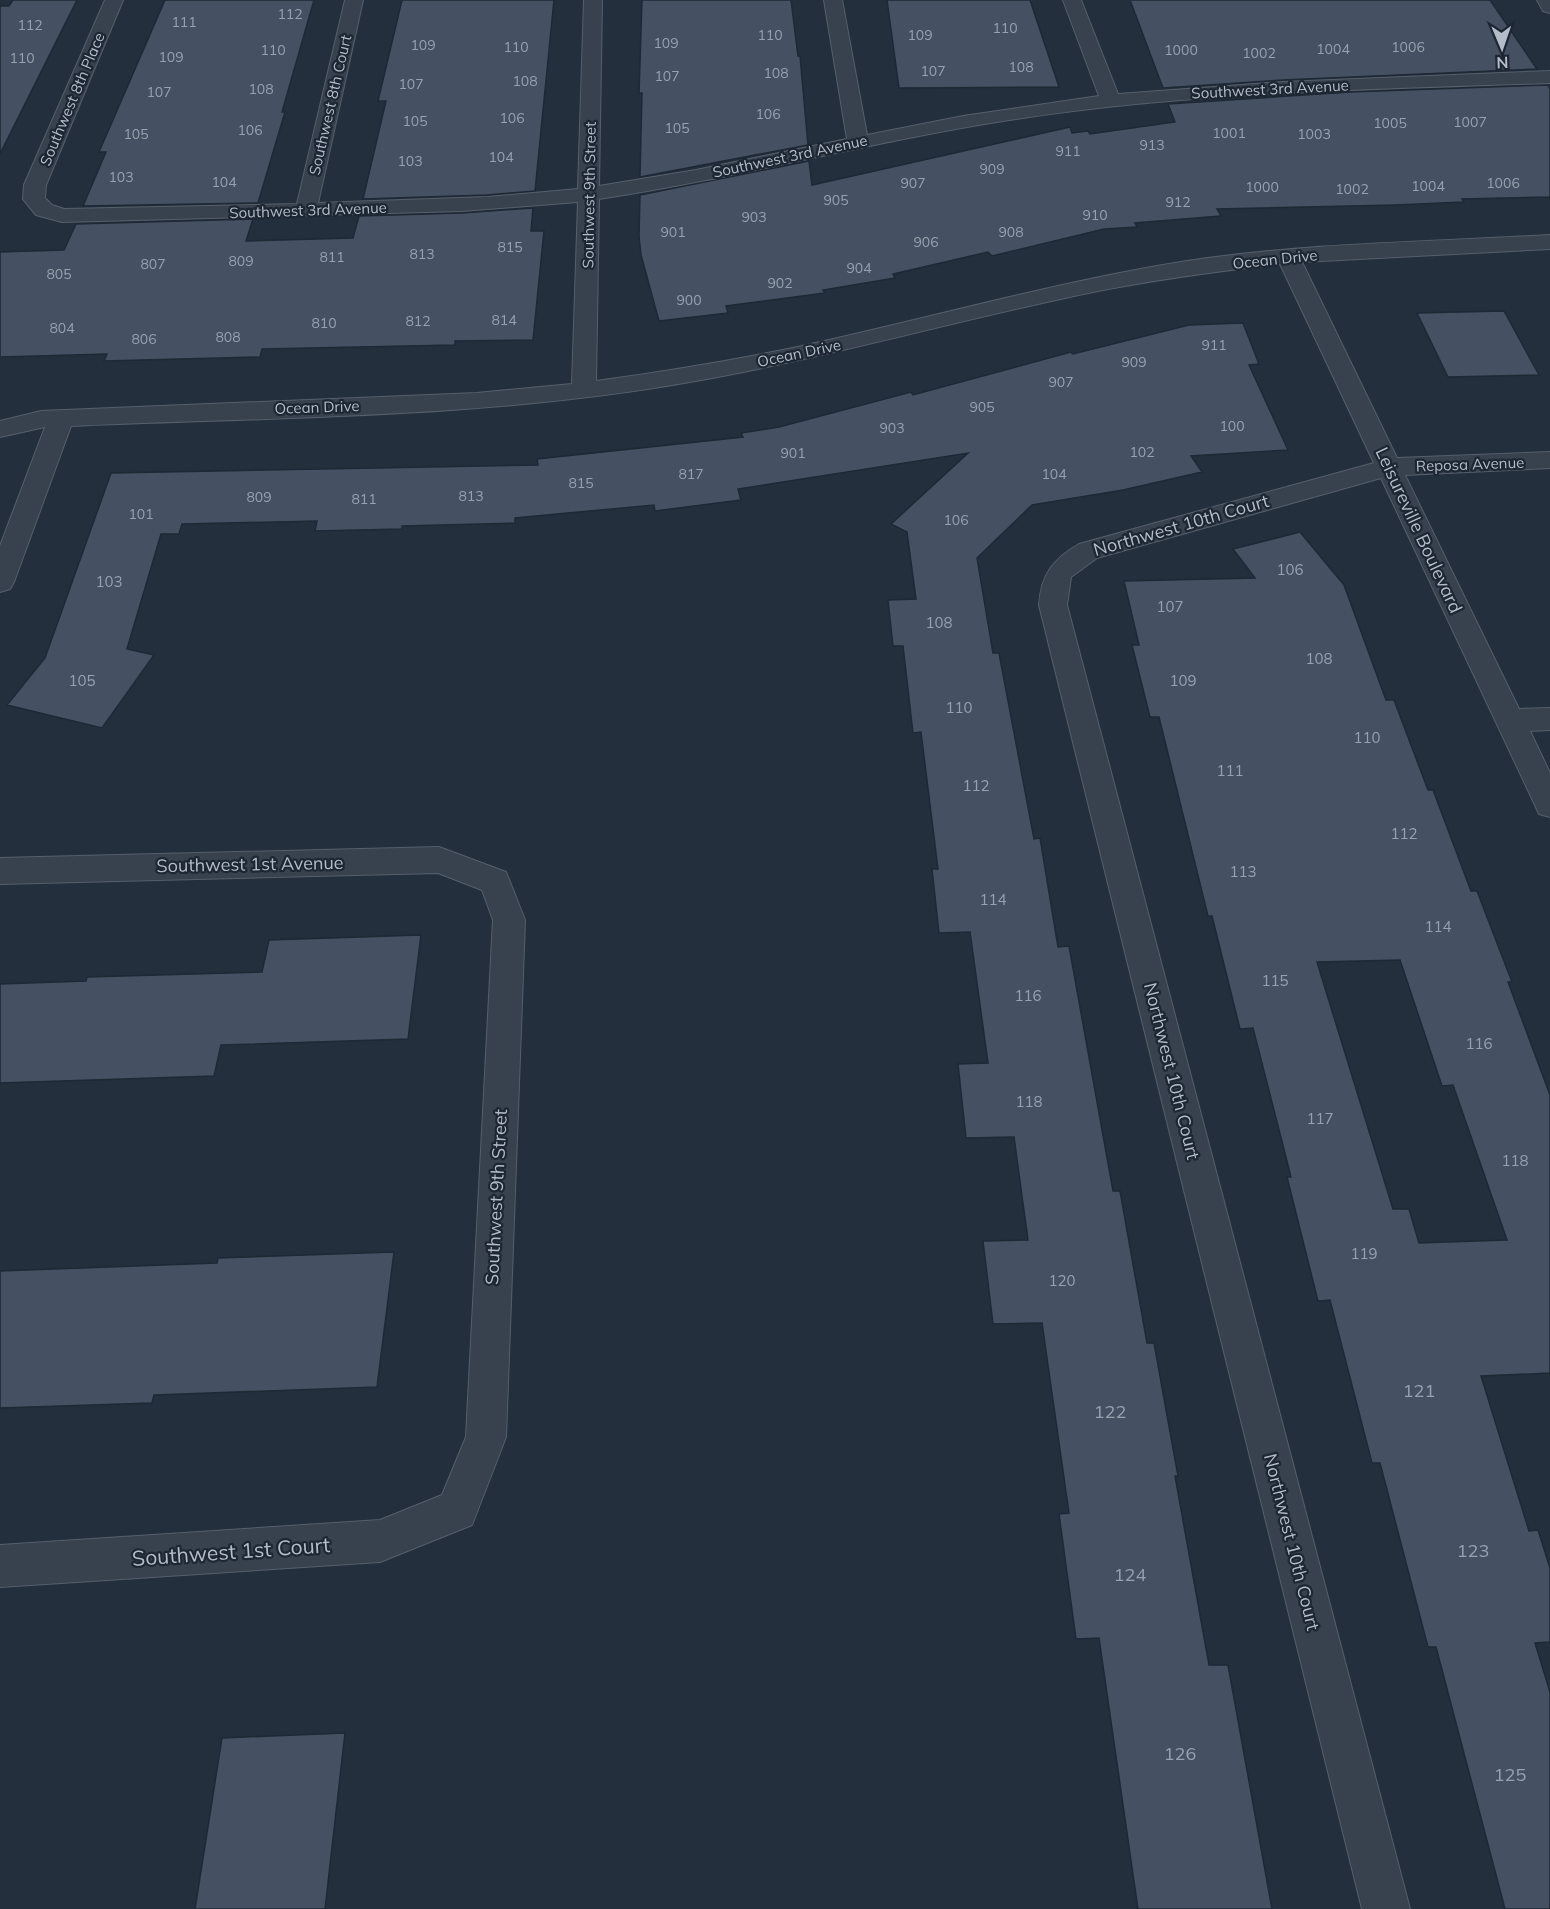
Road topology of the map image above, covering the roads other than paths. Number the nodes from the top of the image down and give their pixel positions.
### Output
1 (114, 0) edge
2 (354, 0) edge
3 (593, 0) edge
4 (833, 0) edge
5 (1072, 0) edge
6 (1546, 0) edge
7 (1550, 7) edge
8 (1550, 77) edge
9 (1110, 100) junction
10 (858, 142) junction
11 (589, 194) junction
12 (34, 199) joint
13 (306, 210) junction
14 (1550, 242) edge
15 (1288, 256) junction
16 (584, 391) junction
17 (0, 406) edge
18 (51, 418) junction
19 (0, 429) edge
20 (1550, 460) edge
21 (1389, 467) junction
22 (0, 582) edge
23 (1550, 719) edge
24 (1510, 722) junction
25 (1550, 805) edge
26 (0, 871) edge
27 (495, 881) joint
28 (457, 1510) joint
29 (0, 1566) edge
30 (1386, 1909) edge

1 - 12 street, Southwest 8th Place
2 - 13 street, Southwest 8th Court
3 - 11 street, Southwest 9th Street
4 - 10 street
5 - 9 street
6 - 7 street
8 - 9 street, Southwest 3rd Avenue
9 - 10 street, Southwest 3rd Avenue
10 - 11 street, Southwest 3rd Avenue
11 - 13 street, Southwest 3rd Avenue
11 - 16 street, Southwest 9th Street
12 - 13 street, Southwest 3rd Avenue
14 - 15 street, Ocean Drive
15 - 16 street, Ocean Drive
15 - 21 street, Leisureville Boulevard
16 - 18 street, Ocean Drive
17 - 18 street, Ocean Drive
18 - 19 street, Ocean Drive
18 - 22 street
20 - 21 street, Reposa Avenue
21 - 24 street, Leisureville Boulevard
21 - 30 street, Northwest 10th Court
23 - 24 street
24 - 25 street, Leisureville Boulevard
26 - 27 street, Southwest 1st Avenue
27 - 28 street, Southwest 9th Street
28 - 29 street, Southwest 1st Court

